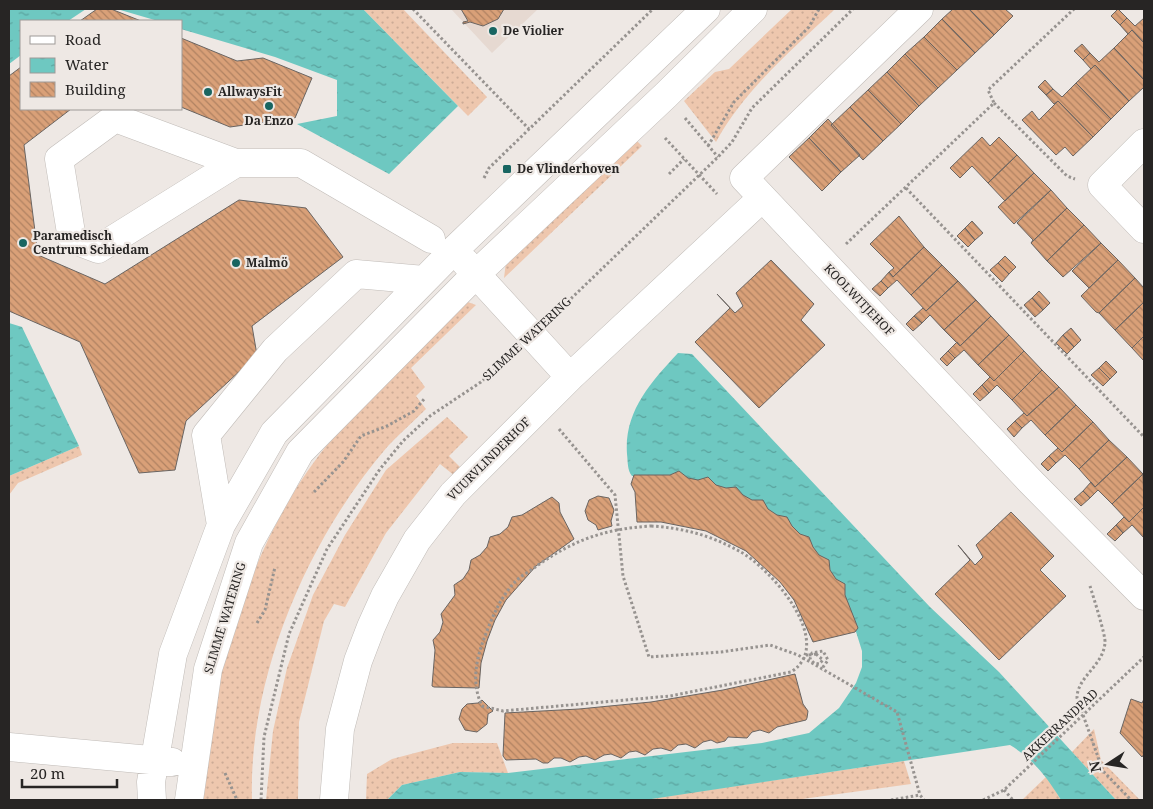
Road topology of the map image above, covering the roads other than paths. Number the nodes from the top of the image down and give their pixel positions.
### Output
1 (706, 9) edge
2 (753, 9) edge
3 (919, 9) edge
4 (1144, 143) edge
5 (236, 163) junction
6 (762, 198) junction
7 (1144, 229) edge
8 (443, 244) junction
9 (476, 274) junction
10 (424, 280) junction
11 (570, 377) junction
12 (221, 525) junction
13 (1144, 596) edge
14 (9, 747) edge
15 (154, 761) junction
16 (193, 764) junction
17 (152, 800) edge
18 (189, 800) edge
19 (334, 800) edge

1 - 8 street
2 - 9 street, SLIMME WATERING
3 - 6 street, KOOLWITJEHOF
4 - 7 street
5 - 5 street
5 - 8 street
6 - 11 street, VUURVLINDERHOF
6 - 13 street, KOOLWITJEHOF
8 - 9 street
8 - 10 street
9 - 11 street
9 - 16 street, SLIMME WATERING
10 - 12 street
10 - 12 street
11 - 19 street, VUURVLINDERHOF
12 - 15 street
14 - 15 street
15 - 16 street
15 - 17 street
16 - 18 street, SLIMME WATERING

